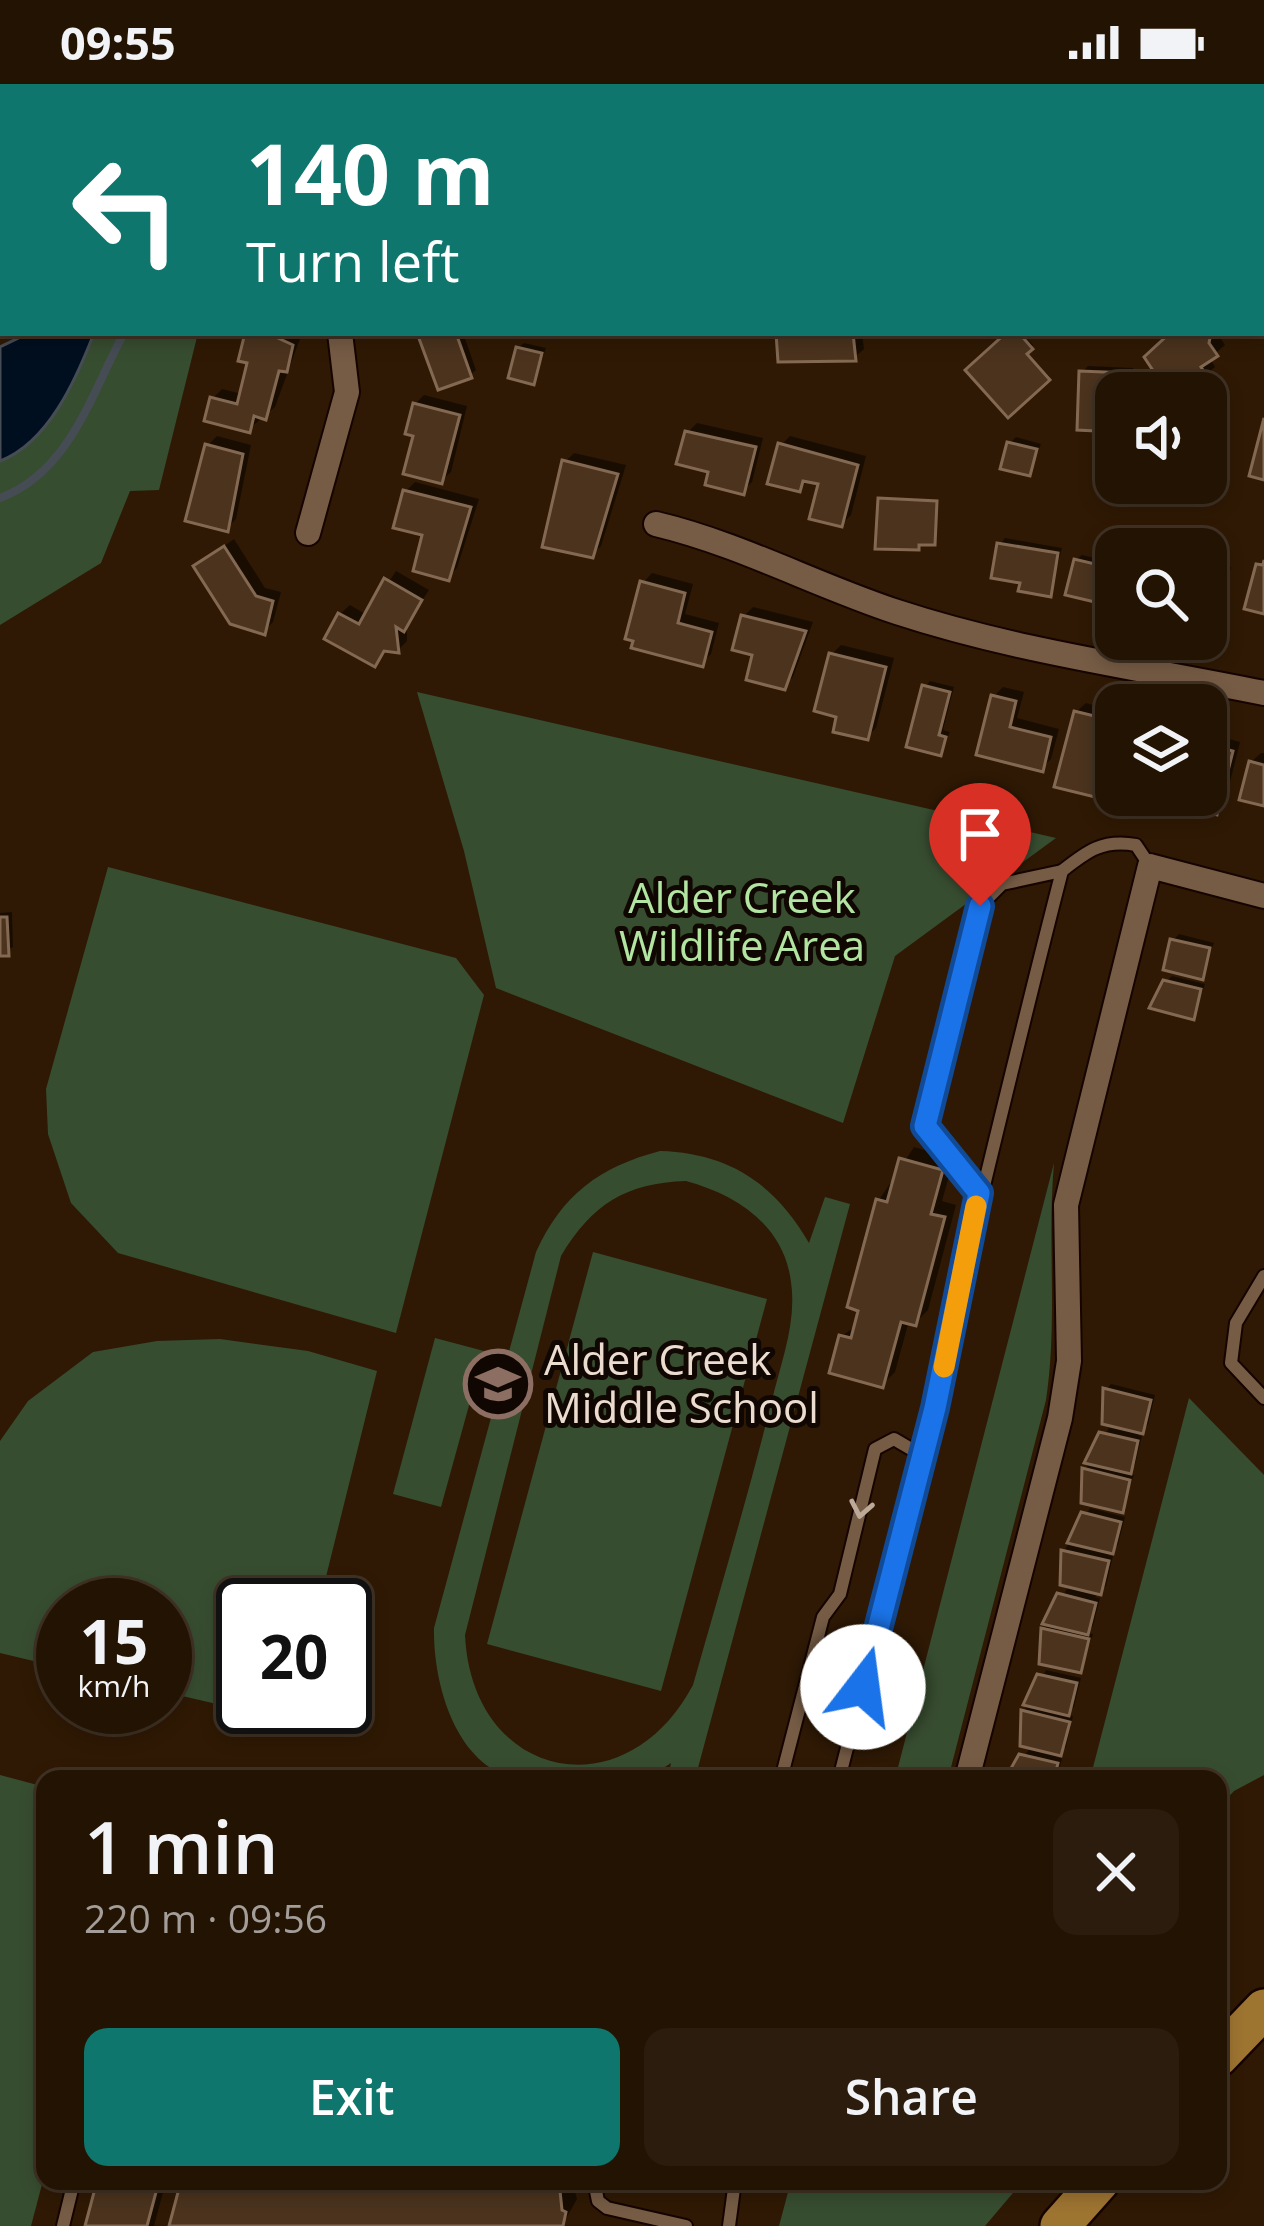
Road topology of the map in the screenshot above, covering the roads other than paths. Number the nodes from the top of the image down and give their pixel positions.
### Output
1 (340, 336) edge
2 (656, 524) dead end
3 (308, 533) dead end
4 (1264, 693) edge
5 (1150, 866) junction
6 (1062, 871) junction
7 (1264, 896) edge
8 (979, 1193) junction
9 (1264, 1276) edge
10 (1264, 1398) edge
11 (923, 1456) junction
12 (783, 1770) edge
13 (841, 1770) edge
14 (969, 1770) edge
15 (1264, 2009) edge
16 (1227, 2048) edge
17 (72, 2190) edge
18 (596, 2190) edge
19 (734, 2190) edge
20 (1092, 2190) edge
21 (63, 2226) edge
22 (686, 2226) edge
23 (729, 2226) edge
24 (1060, 2226) edge

1 - 3 street
2 - 4 street
5 - 6 lane
5 - 7 street
5 - 14 street
6 - 8 lane
6 - 8 lane
8 - 11 lane
9 - 10 lane
11 -> 12 lane
11 - 13 lane
15 - 16 highway
17 - 21 lane
18 - 22 lane
19 - 23 lane
20 - 24 highway

